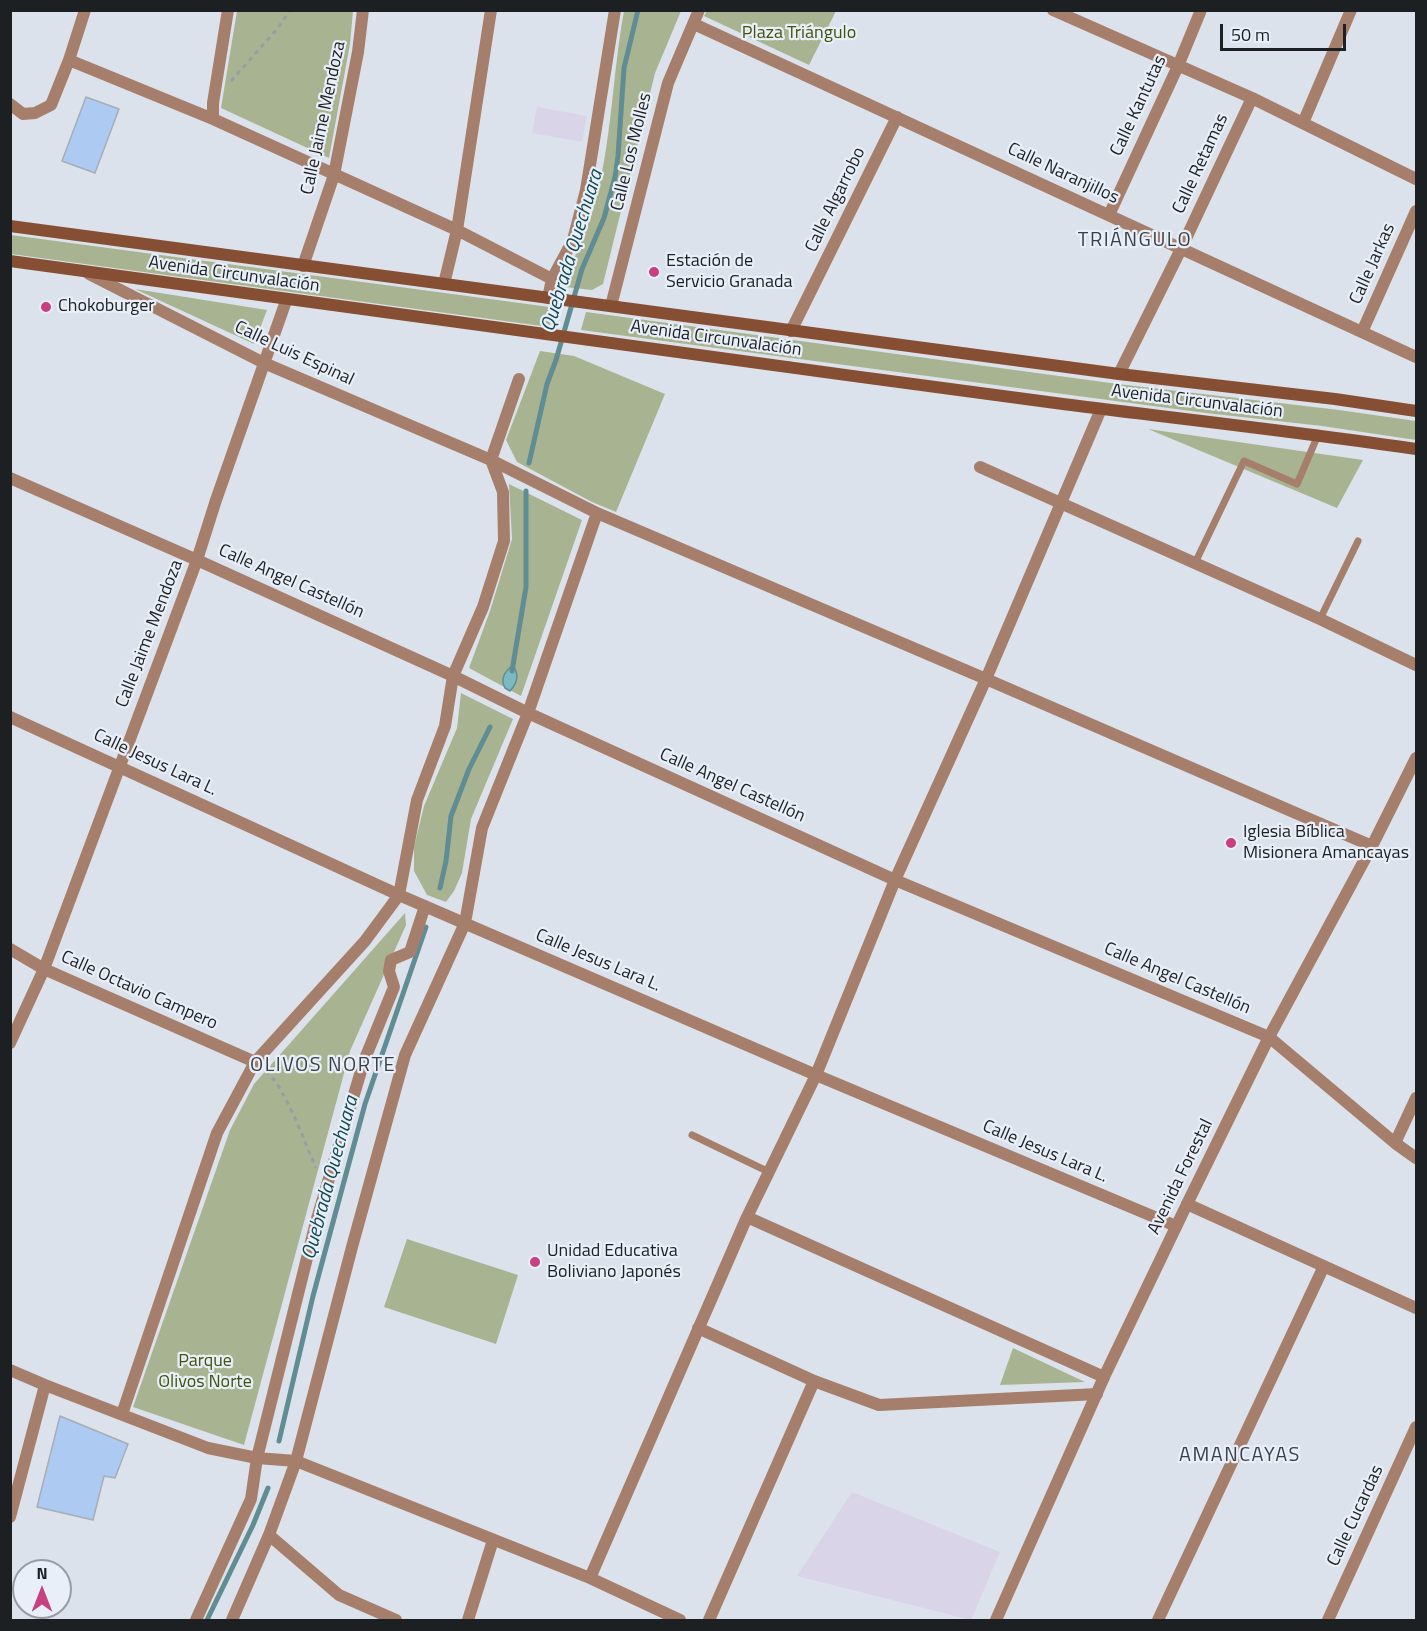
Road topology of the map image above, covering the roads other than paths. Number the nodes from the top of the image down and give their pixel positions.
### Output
1 (85, 10) edge
2 (228, 10) edge
3 (363, 10) edge
4 (491, 10) edge
5 (615, 10) edge
6 (699, 10) edge
7 (1053, 10) edge
8 (1201, 10) edge
9 (1351, 10) edge
10 (694, 24) junction
11 (69, 60) junction
12 (1178, 66) junction
13 (1252, 98) junction
14 (10, 104) edge
15 (897, 117) junction
16 (213, 118) junction
17 (1304, 123) junction
18 (334, 174) junction
19 (1416, 179) edge
20 (1416, 211) edge
21 (1109, 215) junction
22 (10, 226) edge
23 (457, 230) junction
24 (1181, 249) junction
25 (10, 261) edge
26 (303, 266) junction
27 (86, 272) junction
28 (552, 279) junction
29 (444, 285) junction
30 (554, 299) junction
31 (286, 301) junction
32 (611, 306) junction
33 (792, 331) junction
34 (1362, 332) junction
35 (1416, 357) edge
36 (264, 363) junction
37 (1119, 374) junction
38 (519, 379) dead end
39 (1101, 409) junction
40 (1416, 411) edge
41 (1318, 435) junction
42 (1416, 449) edge
43 (491, 460) junction
44 (980, 467) dead end
45 (10, 478) edge
46 (1061, 504) junction
47 (597, 513) junction
48 (1358, 541) dead end
49 (197, 560) junction
50 (1195, 564) junction
51 (1320, 619) junction
52 (1416, 665) edge
53 (453, 676) junction
54 (986, 679) junction
55 (528, 713) junction
56 (10, 717) edge
57 (1416, 758) edge
58 (118, 766) junction
59 (1372, 846) junction
60 (896, 880) junction
61 (399, 895) junction
62 (425, 906) junction
63 (465, 923) junction
64 (10, 949) edge
65 (44, 969) junction
66 (1269, 1036) junction
67 (10, 1043) edge
68 (255, 1062) junction
69 (816, 1075) junction
70 (1416, 1098) edge
71 (692, 1135) dead end
72 (1395, 1143) junction
73 (1416, 1158) edge
74 (768, 1172) junction
75 (1187, 1204) junction
76 (747, 1217) junction
77 (1176, 1226) junction
78 (1324, 1266) junction
79 (1416, 1308) edge
80 (698, 1328) junction
81 (10, 1370) edge
82 (1104, 1377) junction
83 (814, 1381) junction
84 (45, 1385) junction
85 (1097, 1394) junction
86 (122, 1414) junction
87 (1416, 1427) edge
88 (257, 1458) junction
89 (296, 1461) junction
90 (10, 1517) edge
91 (269, 1535) junction
92 (493, 1540) junction
93 (590, 1578) junction
94 (196, 1620) edge
95 (232, 1620) edge
96 (396, 1620) edge
97 (468, 1620) edge
98 (680, 1620) edge
99 (709, 1620) edge
100 (996, 1620) edge
101 (1158, 1620) edge
102 (1328, 1620) edge

1 - 11 street
2 - 16 street
3 - 18 street, Calle Jaime Mendoza
4 - 23 street
5 - 28 street
6 - 10 street, Calle Los Molles
7 - 12 street
8 - 12 street, Calle Kantutas
9 - 17 street
10 - 15 street, Calle Naranjillos
10 - 32 street, Calle Los Molles
11 - 14 street
11 - 16 street
12 - 13 street
12 - 21 street, Calle Kantutas
13 - 17 street
13 - 24 street, Calle Retamas
15 - 21 street, Calle Naranjillos
15 - 33 street, Calle Algarrobo
16 - 18 street
17 - 19 street
18 - 23 street
18 - 26 street, Calle Jaime Mendoza
20 - 34 street, Calle Jarkas
21 - 24 street, Calle Naranjillos
22 - 26 main road, Avenida Circunvalación
23 - 28 street
23 - 29 street
24 - 34 street, Calle Naranjillos
24 - 37 street, Calle Retamas
25 - 27 main road, Avenida Circunvalación
26 - 29 main road, Avenida Circunvalación
27 - 31 main road, Avenida Circunvalación
27 - 36 street, Calle Luis Espinal
28 - 30 street
29 - 30 main road, Avenida Circunvalación
30 - 32 main road, Avenida Circunvalación
31 - 36 street, Calle Jaime Mendoza
31 - 39 main road, Avenida Circunvalación
32 - 33 main road, Avenida Circunvalación
33 - 37 main road, Avenida Circunvalación
34 - 35 street, Calle Naranjillos
36 - 43 street, Calle Luis Espinal
36 - 49 street, Calle Jaime Mendoza
37 - 40 main road, Avenida Circunvalación
38 - 43 street
39 - 41 main road, Avenida Circunvalación
39 - 46 street
41 - 42 main road, Avenida Circunvalación
41 - 50 lane
43 - 47 street, Calle Luis Espinal
43 - 53 street
44 - 46 street
45 - 49 street, Calle Angel Castellón
46 - 50 street
46 - 54 street
47 - 54 street, Calle Luis Espinal
47 - 55 street
48 - 51 lane
49 - 53 street, Calle Angel Castellón
49 - 58 street, Calle Jaime Mendoza
50 - 51 street
51 - 52 street
53 - 55 street, Calle Angel Castellón
53 - 61 street
54 - 59 street, Calle Luis Espinal
54 - 60 street
55 - 60 street, Calle Angel Castellón
55 - 63 street
56 - 58 street, Calle Jesus Lara L.
57 - 59 street, Avenida Forestal
58 - 61 street, Calle Jesus Lara L.
58 - 65 street, Calle Jaime Mendoza
59 - 66 street, Avenida Forestal
60 - 66 street, Calle Angel Castellón
60 - 69 street
61 - 62 street, Calle Jesus Lara L.
61 - 68 street
62 - 63 street, Calle Jesus Lara L.
62 - 88 street
63 - 69 street, Calle Jesus Lara L.
63 - 89 street
64 - 65 street, Calle Octavio Campero
65 - 67 street, Calle Jaime Mendoza
65 - 68 street, Calle Octavio Campero
66 - 72 street, Calle Angel Castellón
66 - 75 street, Avenida Forestal
68 - 86 street
69 - 74 street
69 - 77 street, Calle Jesus Lara L.
70 - 72 street
71 - 74 lane
72 - 73 street, Calle Angel Castellón
74 - 76 street
75 - 77 street, Avenida Forestal
75 - 78 street
76 - 80 street
76 - 82 street
77 - 82 street, Avenida Forestal
78 - 79 street
78 - 101 street
80 - 83 street
80 - 93 street
81 - 84 street
82 - 85 street, Avenida Forestal
83 - 85 street
83 - 99 street
84 - 86 street
84 - 90 street
85 - 100 street, Avenida Forestal
86 - 88 street
87 - 102 street, Calle Cucardas
88 - 89 street
88 - 94 street
89 - 91 street
89 - 92 street
91 - 95 street
91 - 96 street
92 - 93 street
92 - 97 street
93 - 98 street

